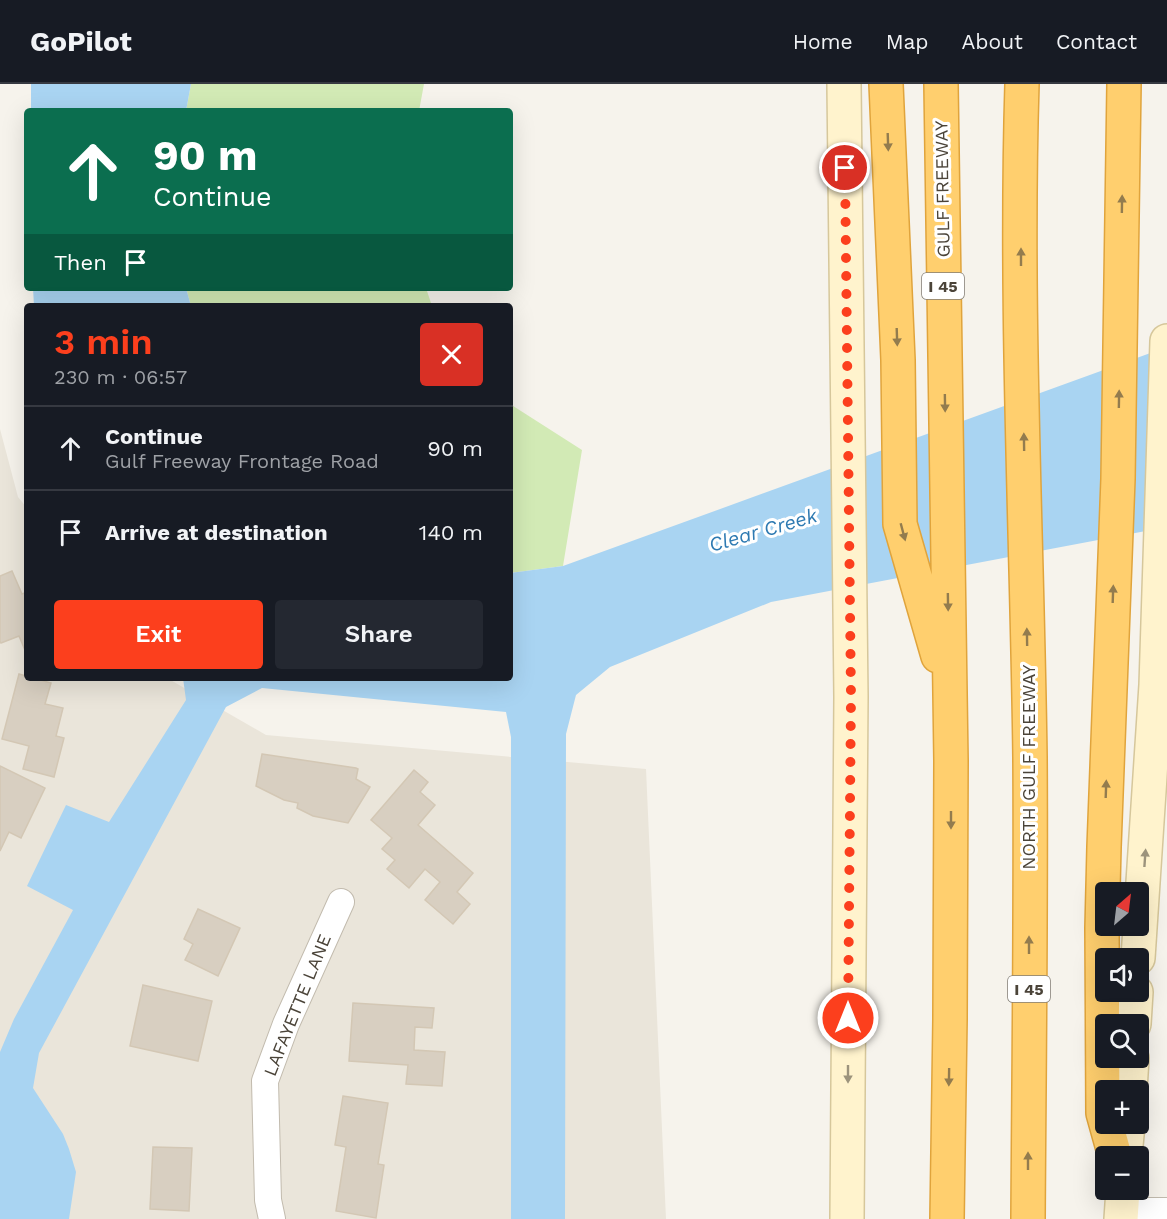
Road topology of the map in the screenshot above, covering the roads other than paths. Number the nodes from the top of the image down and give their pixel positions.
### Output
1 (844, 84) edge
2 (886, 84) edge
3 (940, 84) edge
4 (1022, 84) edge
5 (1032, 84) edge
6 (1124, 84) edge
7 (1020, 138) junction
8 (1167, 341) edge
9 (950, 698) junction
10 (341, 902) dead end
11 (1139, 948) edge
12 (1112, 1146) edge
13 (1122, 1206) edge
14 (1167, 1211) edge
15 (272, 1219) edge
16 (847, 1219) edge
17 (947, 1219) edge
18 (1028, 1219) edge

1 -> 16 main road
2 -> 9 highway
3 -> 9 highway, GULF FREEWAY / I 45
4 - 7 highway, I 45
5 - 7 highway
12 -> 6 highway
18 -> 7 highway, NORTH GULF FREEWAY / I 45
11 -> 8 main road
9 -> 17 highway, I 45
10 - 15 street, LAFAYETTE LANE
13 - 14 street

